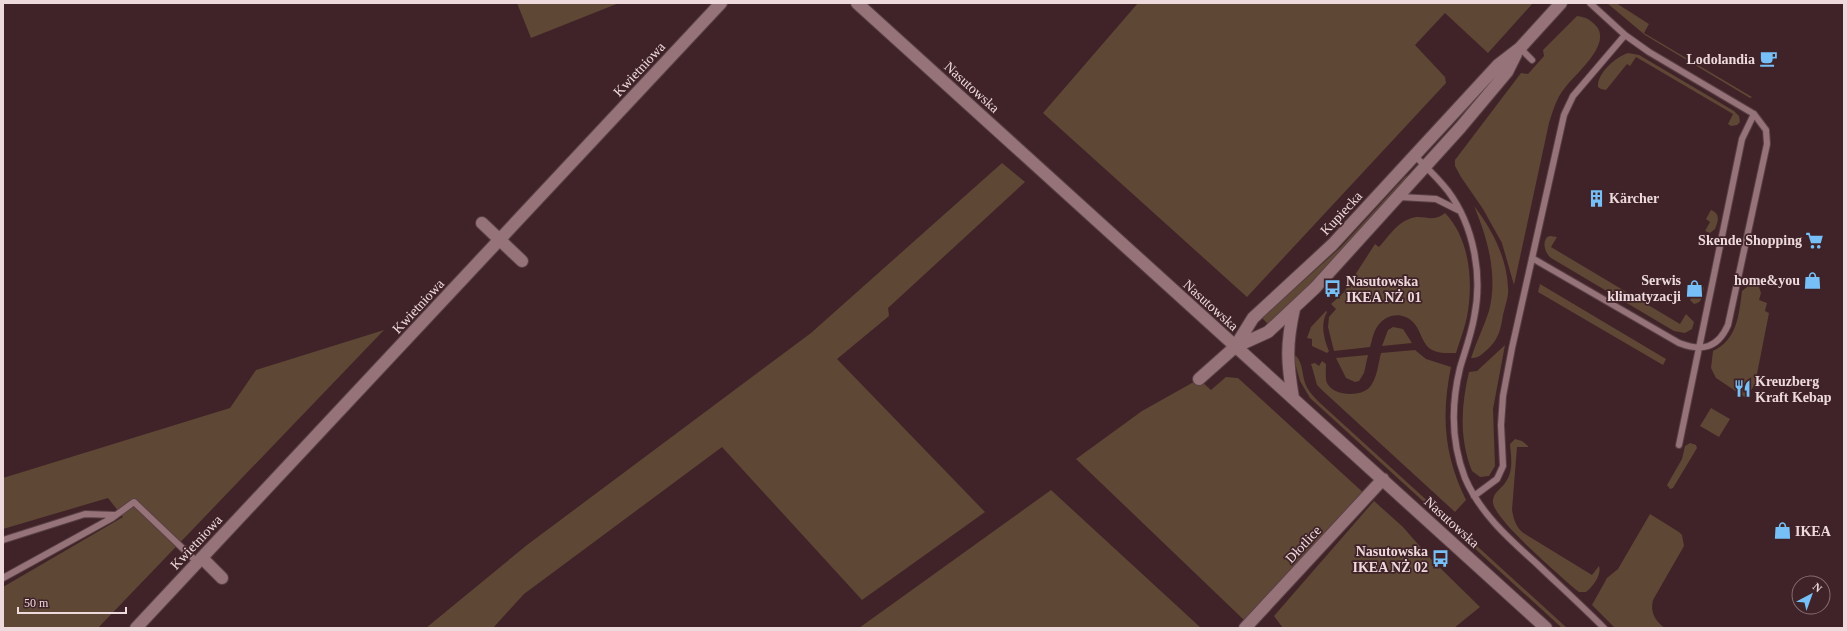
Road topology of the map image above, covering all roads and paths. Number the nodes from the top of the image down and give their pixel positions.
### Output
1 (721, 3) edge
2 (857, 3) edge
3 (1561, 3) edge
4 (1590, 3) edge
5 (1626, 35) junction
6 (1520, 48) junction
7 (1532, 60) dead end
8 (1754, 114) junction
9 (1414, 156) junction
10 (1426, 167) junction
11 (1400, 197) junction
12 (1458, 210) junction
13 (482, 224) dead end
14 (499, 240) junction
15 (1532, 258) junction
16 (522, 261) dead end
17 (1294, 309) junction
18 (1235, 347) junction
19 (1699, 349) junction
20 (1199, 379) dead end
21 (1293, 398) junction
22 (1678, 445) dead end
23 (1383, 479) junction
24 (1474, 496) junction
25 (116, 515) junction
26 (3, 540) edge
27 (200, 560) junction
28 (3, 578) edge
29 (222, 578) dead end
30 (142, 626) edge
31 (1245, 628) edge
32 (1546, 628) edge
33 (1604, 628) edge

1 - 14 street, Kwietniowa
2 - 18 street, Nasutowska
3 - 6 street, Kupiecka
4 - 5 lane
5 - 8 lane
5 - 15 lane
6 - 7 lane
6 - 9 street, Kupiecka
6 - 10 street, Kupiecka
8 - 19 lane
8 - 19 lane
9 - 10 lane
9 - 18 street, Kupiecka
10 - 11 street, Kupiecka
10 - 12 lane
11 - 12 lane
11 - 17 street, Kupiecka
12 - 24 lane
13 - 14 street
14 - 16 street
14 - 27 street, Kwietniowa
15 - 19 lane
15 - 24 lane
17 - 18 street, Kupiecka
17 - 21 street
18 - 20 street
18 - 21 street, Nasutowska
19 - 22 lane
21 - 23 street, Nasutowska
23 - 31 street, Dłotlice
23 - 32 street, Nasutowska
24 - 33 lane
25 - 26 lane
25 - 27 lane
25 - 28 lane
27 - 29 street
27 - 30 street, Kwietniowa

